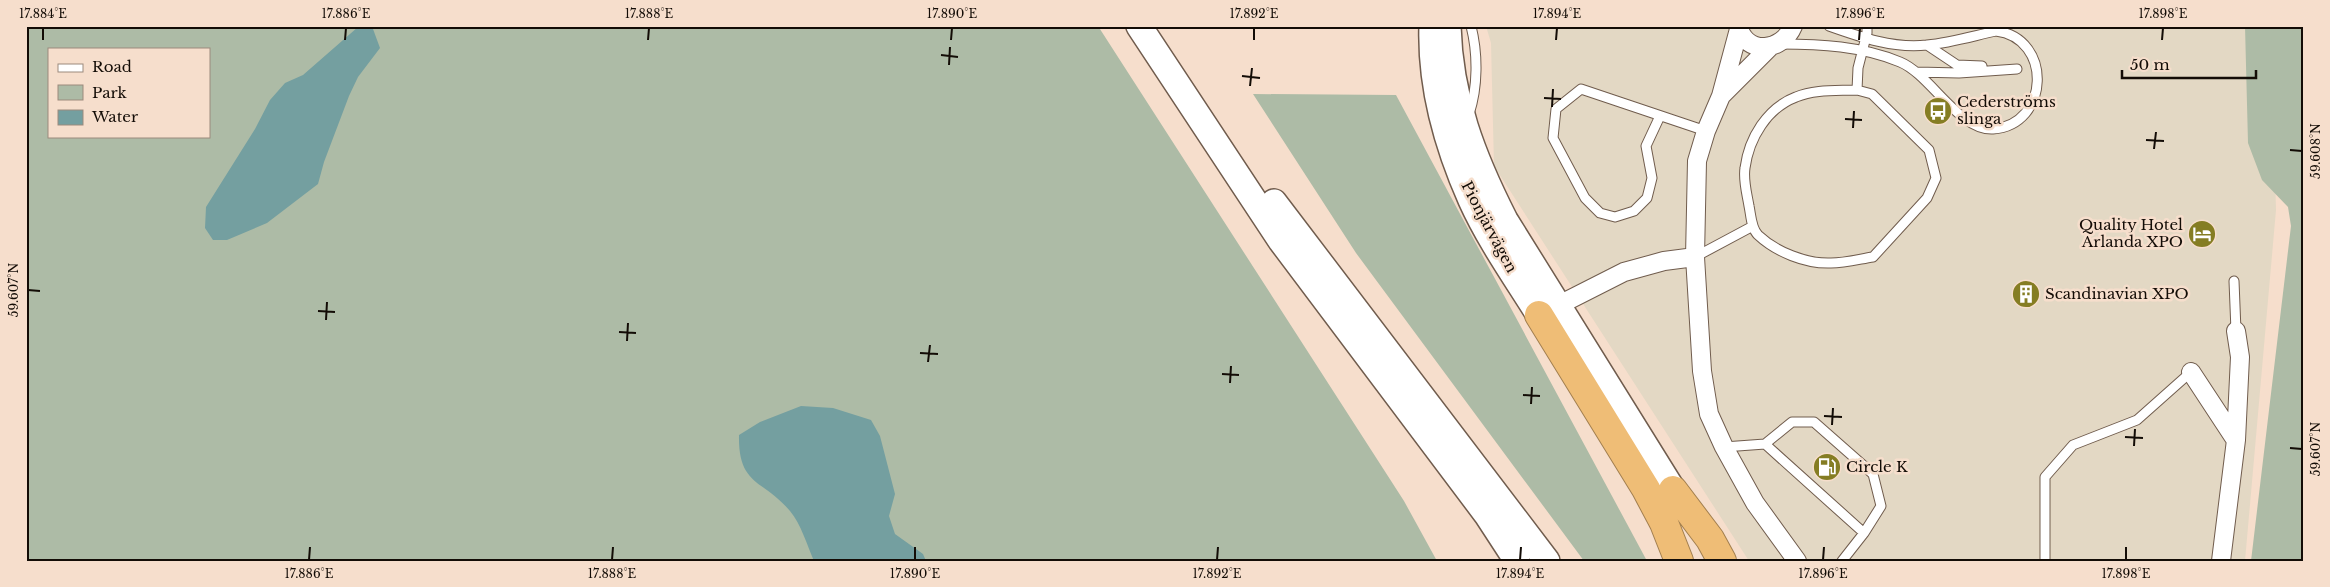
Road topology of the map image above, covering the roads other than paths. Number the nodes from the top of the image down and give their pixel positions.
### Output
1 (1139, 26) edge
2 (1432, 26) edge
3 (1448, 26) edge
4 (1472, 26) edge
5 (1793, 26) edge
6 (1829, 26) edge
7 (1866, 26) edge
8 (1739, 28) edge
9 (2009, 29) edge
10 (1866, 39) junction
11 (1775, 46) junction
12 (1927, 46) junction
13 (1863, 51) junction
14 (1161, 58) junction
15 (1918, 72) junction
16 (1856, 90) junction
17 (1721, 96) junction
18 (1660, 116) junction
19 (1465, 129) junction
20 (1706, 131) junction
21 (1753, 226) junction
22 (1695, 257) junction
23 (2234, 281) dead end
24 (1548, 310) junction
25 (2236, 331) joint
26 (2191, 372) joint
27 (2236, 440) junction
28 (1765, 444) junction
29 (1724, 446) junction
30 (1673, 490) junction
31 (1864, 533) junction
32 (1517, 561) edge
33 (1547, 561) edge
34 (1680, 561) edge
35 (1698, 561) edge
36 (1722, 561) edge
37 (1797, 561) edge
38 (1842, 561) edge
39 (2045, 561) edge
40 (2221, 561) edge

1 - 14 main road
2 - 24 main road, Pionjärvägen
3 - 19 main road, Pionjärvägen
4 - 19 lane
5 - 11 street
6 - 10 lane
7 - 10 lane
8 - 11 street
8 - 17 street
9 - 12 lane
9 - 15 lane
10 - 12 lane
10 - 13 lane
11 - 13 lane
11 - 17 street
12 - 15 lane
13 - 15 lane
13 - 16 lane
14 - 32 main road
14 - 33 main road
16 - 21 lane
16 - 21 lane
17 - 20 street
18 - 18 lane
18 - 20 lane
19 - 24 main road, Pionjärvägen
20 - 22 street
21 - 22 lane
22 - 24 street
22 - 29 street
23 - 25 lane
24 - 30 main road, Pionjärvägen
24 - 34 highway
25 - 27 street
26 - 27 street
26 - 39 lane
27 - 40 street
28 - 29 lane
28 - 31 lane
28 - 31 lane
29 - 37 street
30 - 35 highway
30 - 36 highway
31 - 38 lane

